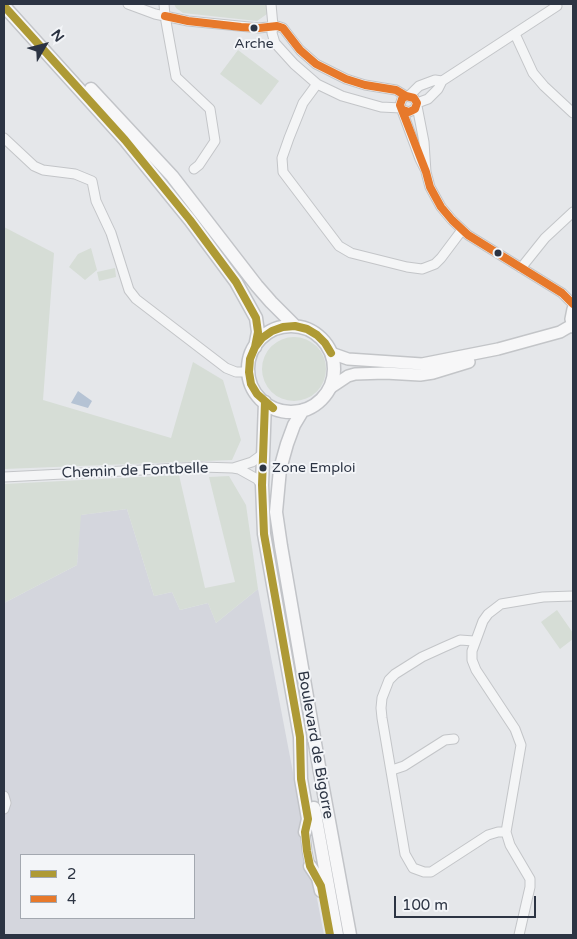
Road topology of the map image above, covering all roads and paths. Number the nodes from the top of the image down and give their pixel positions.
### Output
1 (10, 4) edge
2 (128, 4) edge
3 (164, 4) edge
4 (271, 4) edge
5 (4, 6) edge
6 (557, 6) dead end
7 (164, 16) junction
8 (273, 26) junction
9 (516, 34) junction
10 (442, 81) junction
11 (316, 84) junction
12 (407, 96) junction
13 (417, 105) junction
14 (402, 109) junction
15 (573, 113) edge
16 (4, 138) edge
17 (194, 169) dead end
18 (426, 172) junction
19 (573, 212) edge
20 (462, 230) junction
21 (521, 268) junction
22 (573, 304) edge
23 (573, 309) edge
24 (295, 326) junction
25 (573, 326) edge
26 (254, 347) junction
27 (498, 349) junction
28 (331, 353) junction
29 (249, 372) junction
30 (330, 388) junction
31 (265, 402) junction
32 (303, 410) junction
33 (263, 454) junction
34 (233, 468) junction
35 (4, 477) edge
36 (262, 485) junction
37 (573, 596) edge
38 (474, 641) junction
39 (300, 737) junction
40 (454, 739) dead end
41 (392, 770) junction
42 (4, 796) edge
43 (4, 809) edge
44 (305, 832) joint
45 (506, 832) junction
46 (310, 866) joint
47 (330, 935) edge
48 (337, 935) edge
49 (350, 935) edge
50 (519, 935) edge

1 - 24 main road
2 - 7 street
3 - 7 street
4 - 8 street
5 - 26 main road
6 - 9 street
7 - 8 street
7 - 17 street
8 - 11 street
8 - 12 street
9 - 10 street
9 - 15 street
10 - 12 street
10 - 13 street
11 - 14 street
11 - 20 street
12 - 13 street
12 - 14 street
13 - 14 street
13 - 18 street
14 - 18 street
16 - 29 street
18 - 20 street
19 - 21 street
20 - 21 street
21 - 22 street
23 - 25 main road
24 - 26 main road
24 - 28 main road
25 - 27 main road
26 - 29 main road
27 - 28 main road
27 - 30 main road
28 - 30 main road
29 - 31 main road
30 - 32 main road
31 - 32 main road
31 - 33 main road
32 - 49 main road, Boulevard de Bigorre
33 - 34 street, Chemin de Fontbelle
33 - 36 main road
34 - 35 street, Chemin de Fontbelle
34 - 36 street
36 - 39 main road
37 - 38 street
38 - 41 street
38 - 45 street
39 - 44 main road
39 - 48 main road, Boulevard de Bigorre
40 - 41 street
41 - 45 street
42 - 43 street
44 - 46 street
45 - 50 street
46 - 47 main road

